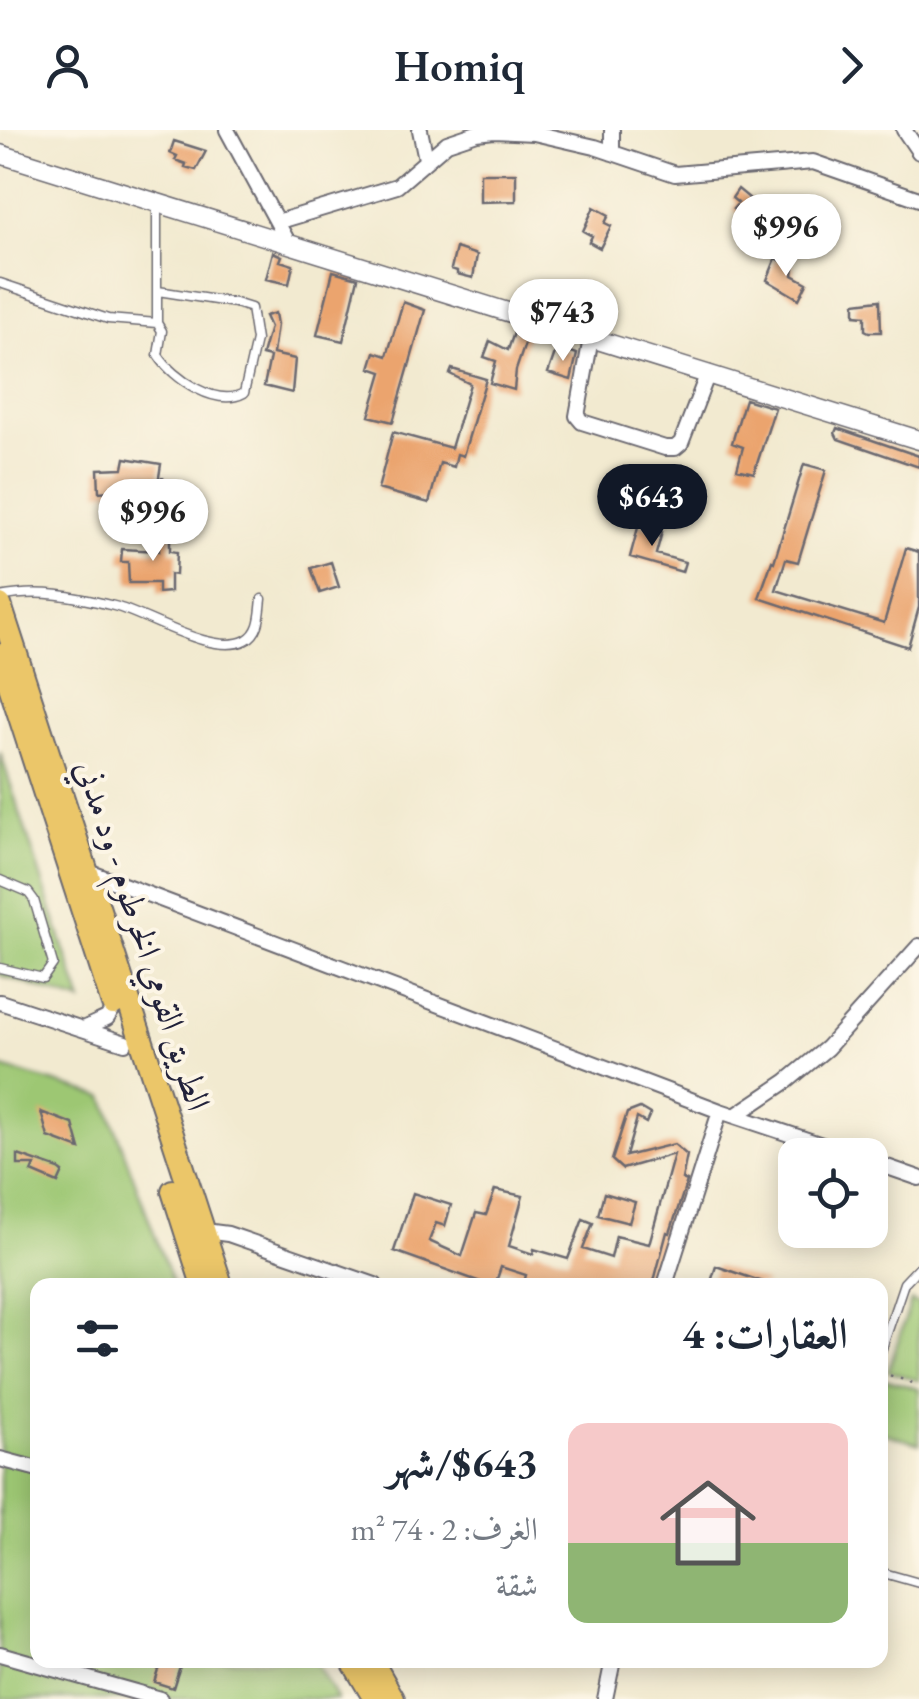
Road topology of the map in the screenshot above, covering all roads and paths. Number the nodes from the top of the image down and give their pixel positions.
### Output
1 (227, 130) edge
2 (420, 130) edge
3 (612, 130) edge
4 (904, 130) edge
5 (919, 152) edge
6 (612, 153) junction
7 (0, 154) edge
8 (426, 159) junction
9 (919, 199) edge
10 (157, 201) junction
11 (276, 222) junction
12 (289, 244) junction
13 (0, 283) edge
14 (158, 291) junction
15 (157, 323) junction
16 (591, 338) junction
17 (708, 374) junction
18 (919, 440) edge
19 (0, 597) edge
20 (262, 599) dead end
21 (0, 605) edge
22 (0, 655) edge
23 (89, 872) junction
24 (0, 880) edge
25 (919, 946) edge
26 (0, 968) edge
27 (0, 1002) edge
28 (114, 1006) junction
29 (83, 1029) junction
30 (125, 1044) junction
31 (727, 1113) junction
32 (801, 1138) edge
33 (888, 1167) edge
34 (919, 1178) edge
35 (195, 1230) junction
36 (919, 1267) edge
37 (203, 1278) edge
38 (218, 1278) edge
39 (355, 1278) edge
40 (668, 1278) edge
41 (888, 1330) edge
42 (888, 1375) edge
43 (919, 1385) edge
44 (0, 1458) edge
45 (30, 1467) edge
46 (888, 1574) edge
47 (919, 1583) edge
48 (0, 1654) edge
49 (30, 1662) edge
50 (50, 1668) edge
51 (357, 1668) edge
52 (372, 1668) edge
53 (612, 1668) edge
54 (377, 1698) edge
55 (160, 1699) edge
56 (605, 1699) edge

1 - 11 street
2 - 8 street
3 - 6 street
4 - 5 street
6 - 8 street
6 - 9 street
7 - 10 street
8 - 11 street
10 - 12 street
10 - 14 lane
11 - 12 street
12 - 16 street
13 - 15 lane
14 - 15 lane
14 - 15 lane
16 - 17 street
16 - 17 street
17 - 18 street
19 - 20 lane
21 - 23 highway, الطريق القومي الخرطوم - ود مدني
22 - 28 highway, الطريق القومي الخرطوم - ود مدني
23 - 31 street
23 - 35 highway, الطريق القومي الخرطوم - ود مدني
24 - 26 lane
25 - 31 street
27 - 29 street
28 - 29 street
28 - 30 highway, الطريق القومي الخرطوم - ود مدني
29 - 30 street
30 - 35 highway, الطريق القومي الخرطوم - ود مدني
31 - 32 street
31 - 40 street
33 - 34 street
35 - 37 highway, الطريق القومي الخرطوم - ود مدني
35 - 38 highway, الطريق القومي الخرطوم - ود مدني
35 - 39 street
36 - 41 lane
42 - 43 path
44 - 45 street
46 - 47 lane
48 - 49 street
50 - 55 street
51 - 54 highway
52 - 54 highway
53 - 56 street

